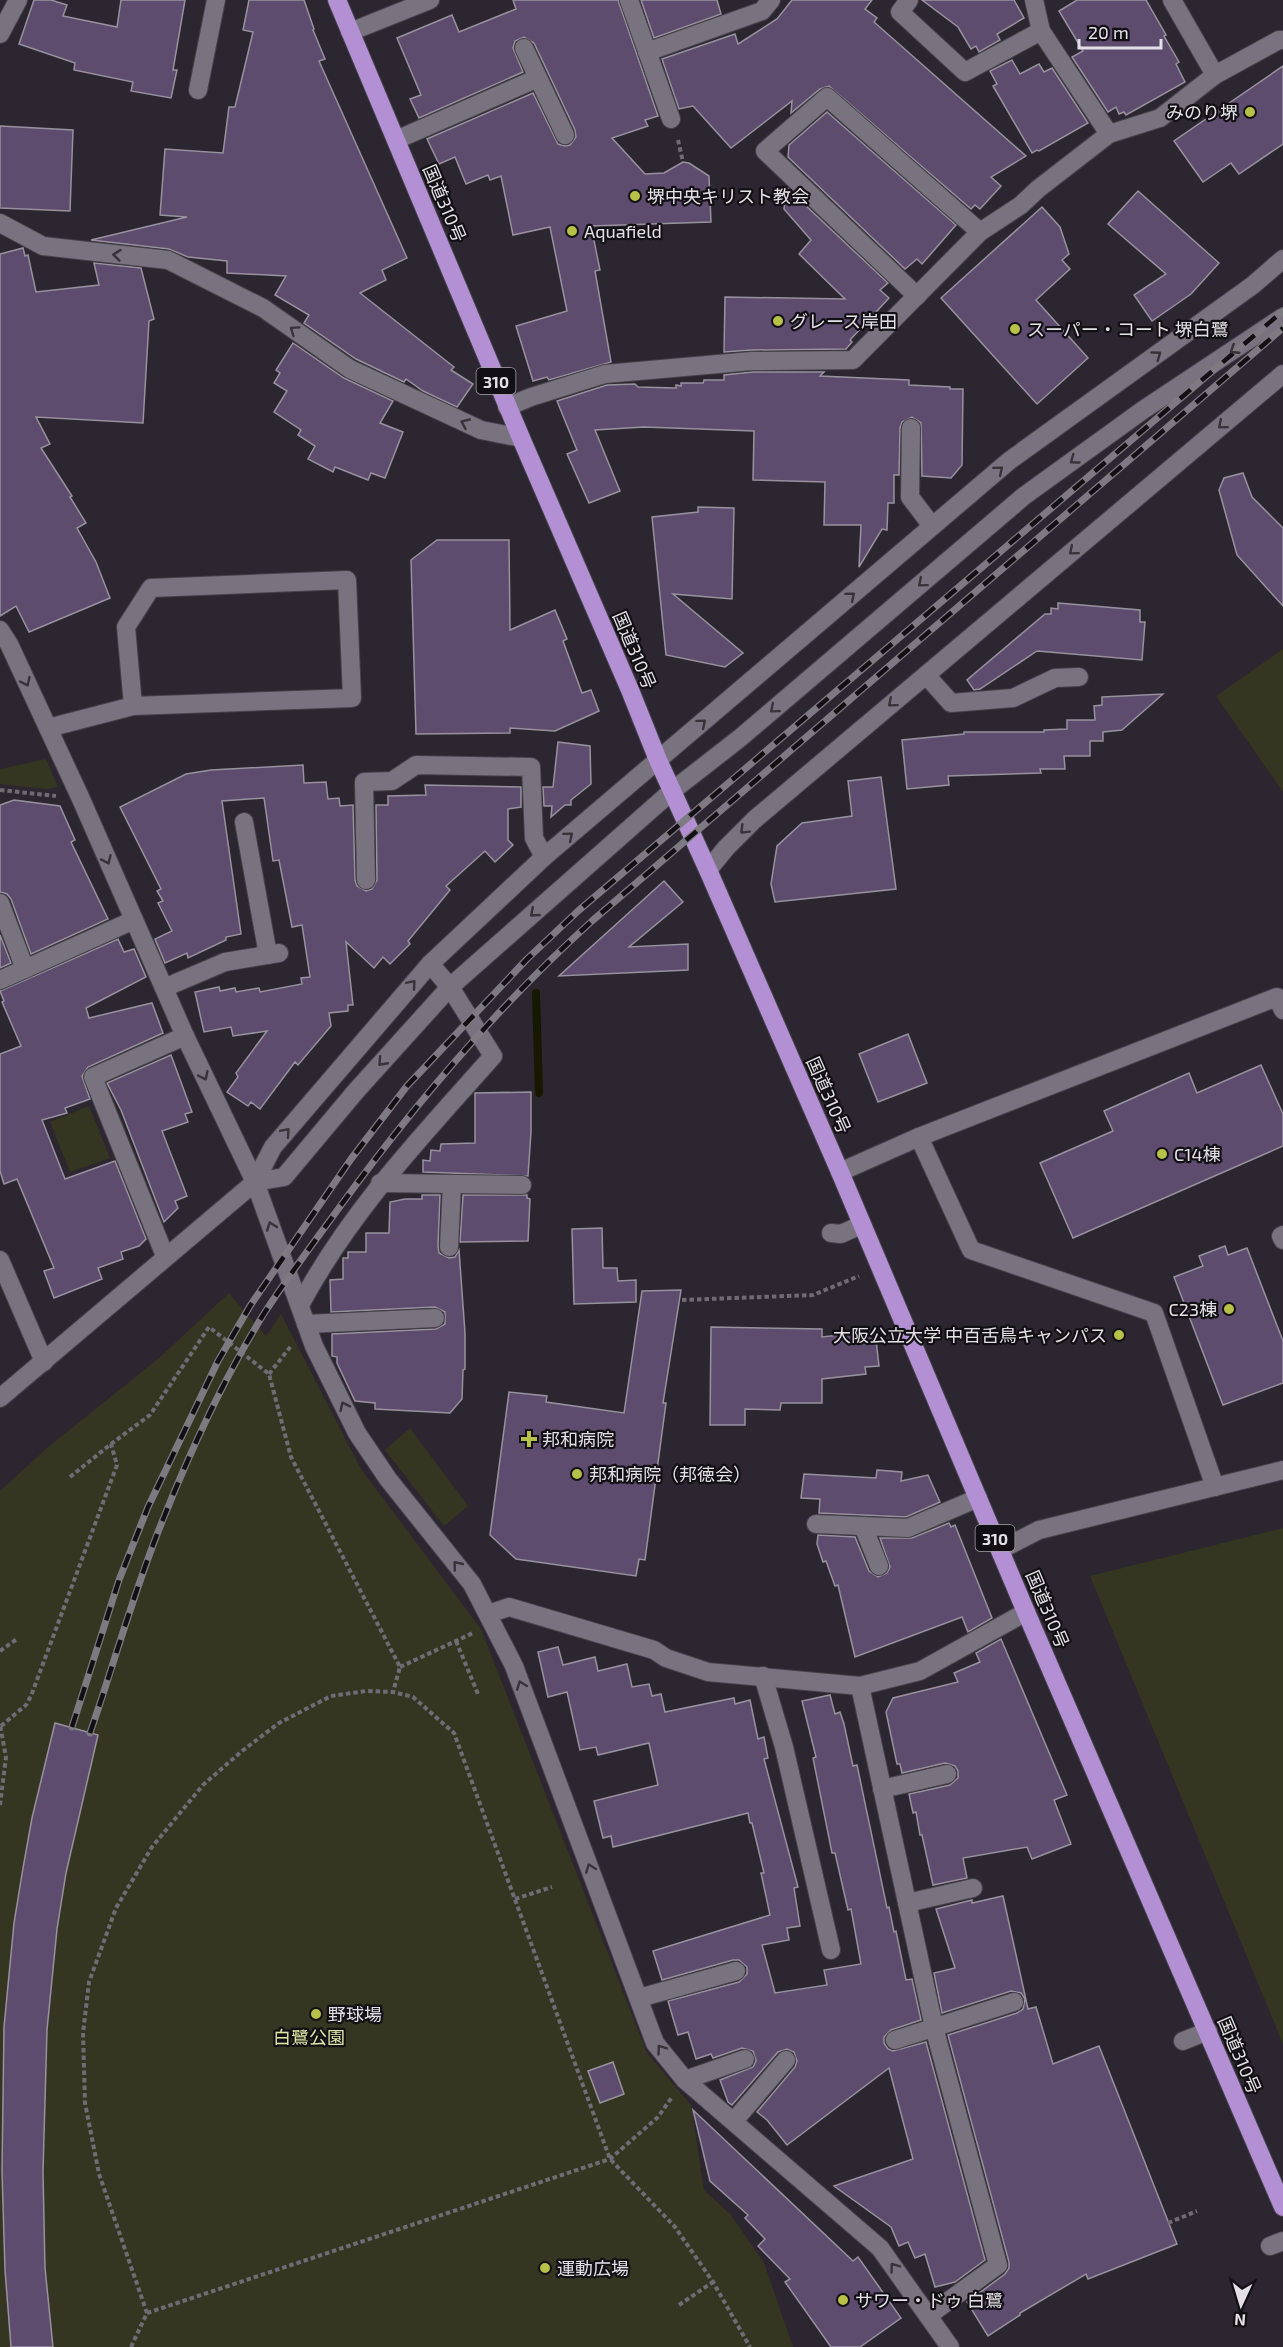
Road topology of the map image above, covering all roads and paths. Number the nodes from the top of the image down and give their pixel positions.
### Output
1 (18, 0) edge
2 (216, 0) edge
3 (337, 0) edge
4 (430, 0) edge
5 (629, 0) edge
6 (771, 0) edge
7 (909, 0) edge
8 (1034, 0) edge
9 (1172, 0) edge
10 (1041, 31) junction
11 (350, 32) junction
12 (0, 34) edge
13 (1283, 40) edge
14 (524, 48) dead end
15 (647, 52) junction
16 (1215, 75) junction
17 (538, 78) junction
18 (198, 90) dead end
19 (671, 119) dead end
20 (1109, 134) junction
21 (565, 135) dead end
22 (396, 140) junction
23 (0, 223) edge
24 (980, 232) junction
25 (1283, 260) edge
26 (916, 296) junction
27 (1283, 317) edge
28 (1283, 374) edge
29 (507, 407) junction
30 (911, 428) dead end
31 (520, 438) junction
32 (932, 526) junction
33 (0, 630) edge
34 (926, 675) junction
35 (1079, 676) dead end
36 (133, 706) junction
37 (48, 728) junction
38 (658, 760) junction
39 (0, 790) edge
40 (672, 791) junction
41 (81, 799) junction
42 (244, 822) dead end
43 (544, 857) junction
44 (708, 870) junction
45 (366, 880) dead end
46 (0, 903) edge
47 (134, 920) junction
48 (430, 964) junction
49 (26, 969) junction
50 (0, 980) edge
51 (450, 987) junction
52 (164, 988) junction
53 (1283, 1010) edge
54 (185, 1036) junction
55 (919, 1137) junction
56 (840, 1172) junction
57 (255, 1182) junction
58 (380, 1184) junction
59 (452, 1184) junction
60 (522, 1185) dead end
61 (861, 1226) junction
62 (831, 1233) dead end
63 (1283, 1235) edge
64 (1283, 1240) edge
65 (449, 1247) dead end
66 (165, 1256) junction
67 (2, 1270) edge
68 (860, 1276) dead end
69 (682, 1300) dead end
70 (300, 1305) junction
71 (435, 1318) dead end
72 (308, 1329) junction
73 (44, 1362) junction
74 (269, 1374) junction
75 (0, 1398) edge
76 (111, 1444) junction
77 (1283, 1470) edge
78 (70, 1477) dead end
79 (1215, 1487) junction
80 (978, 1498) junction
81 (816, 1524) dead end
82 (863, 1526) junction
83 (1000, 1550) junction
84 (879, 1566) dead end
85 (1026, 1612) junction
86 (488, 1614) junction
87 (17, 1639) dead end
88 (456, 1641) junction
89 (0, 1651) edge
90 (400, 1667) junction
91 (763, 1676) junction
92 (860, 1686) junction
93 (393, 1692) junction
94 (478, 1694) dead end
95 (1, 1726) edge
96 (947, 1774) dead end
97 (882, 1789) junction
98 (0, 1805) edge
99 (552, 1887) dead end
100 (973, 1888) dead end
101 (515, 1899) junction
102 (907, 1904) junction
103 (831, 1950) dead end
104 (736, 1971) dead end
105 (639, 1998) junction
106 (1014, 2002) dead end
107 (934, 2028) junction
108 (1208, 2031) junction
109 (895, 2040) dead end
110 (1183, 2041) dead end
111 (745, 2059) dead end
112 (786, 2060) dead end
113 (685, 2080) junction
114 (734, 2121) junction
115 (610, 2159) junction
116 (1283, 2207) edge
117 (1197, 2211) dead end
118 (1168, 2223) dead end
119 (713, 2282) junction
120 (679, 2305) dead end
121 (147, 2313) junction
122 (929, 2314) junction
123 (130, 2347) edge
124 (750, 2347) edge
125 (950, 2347) edge

1 - 12 street
2 - 18 street
3 - 11 highway, 国道310号 / 310
4 - 11 street
5 - 15 street
6 - 15 street
7 - 10 street
8 - 10 street
9 - 16 street
10 - 20 street
11 - 22 highway, 国道310号 / 310
13 - 16 street
14 - 17 street
15 - 19 street
16 - 20 street
17 - 21 street
17 - 22 street
20 - 24 street
22 - 29 highway, 国道310号 / 310
31 -> 23 street
24 - 26 street
24 - 26 street
32 -> 25 street
26 - 29 street
27 -> 40 street
28 -> 34 street
29 - 31 highway, 国道310号 / 310
30 - 32 street
31 - 38 highway, 国道310号 / 310
38 -> 32 street
33 -> 37 street
34 - 35 street
34 -> 44 street
36 - 36 street
36 - 37 street
37 - 41 street
38 - 40 highway, 国道310号 / 310
43 -> 38 street
39 - 41 path
40 - 44 highway, 国道310号 / 310
40 -> 51 street
41 -> 47 street
42 - 52 street
43 - 45 street
43 - 48 street
44 - 56 highway, 国道310号 / 310
46 - 49 street
47 - 49 street
47 - 52 street
48 - 51 street
57 -> 48 street
49 - 50 street
51 -> 57 street
51 - 58 street
52 - 54 street
53 - 55 street
54 -> 57 street
54 - 66 street
55 - 56 street
55 - 79 street
56 - 61 highway, 国道310号 / 310
57 - 66 street
70 -> 57 street
58 - 59 street
58 - 70 street
59 - 60 street
59 - 65 street
61 - 62 street
61 - 80 highway, 国道310号 / 310
63 - 64 street
66 - 73 street
67 - 73 street
68 - 69 path
70 - 72 street
71 - 72 street
72 - 74 path
86 -> 72 street
73 - 75 street
74 - 76 path
74 - 90 path
76 - 78 path
76 - 95 path
77 - 79 street
79 - 83 street
80 - 82 street
80 - 83 highway, 国道310号 / 310
81 - 82 street
82 - 84 street
83 - 85 highway, 国道310号 / 310
85 - 92 street
85 - 108 highway, 国道310号 / 310
86 - 88 path
86 - 91 street
105 -> 86 street
87 - 89 path
88 - 90 path
88 - 94 path
90 - 93 path
91 - 92 street
91 - 103 street
92 - 97 street
93 - 101 path
93 - 121 path
95 - 98 path
96 - 97 street
97 - 102 street
99 - 101 path
100 - 102 street
101 - 115 path
102 - 107 street
104 - 105 street
113 -> 105 street
106 - 107 street
107 - 109 street
107 - 122 street
108 - 110 street
108 - 116 highway, 国道310号 / 310
111 - 113 street
112 - 114 street
113 - 114 street
113 - 115 path
122 -> 114 street
115 - 119 path
115 - 121 path
117 - 118 path
119 - 120 path
119 - 124 path
121 - 123 path
122 - 125 street

